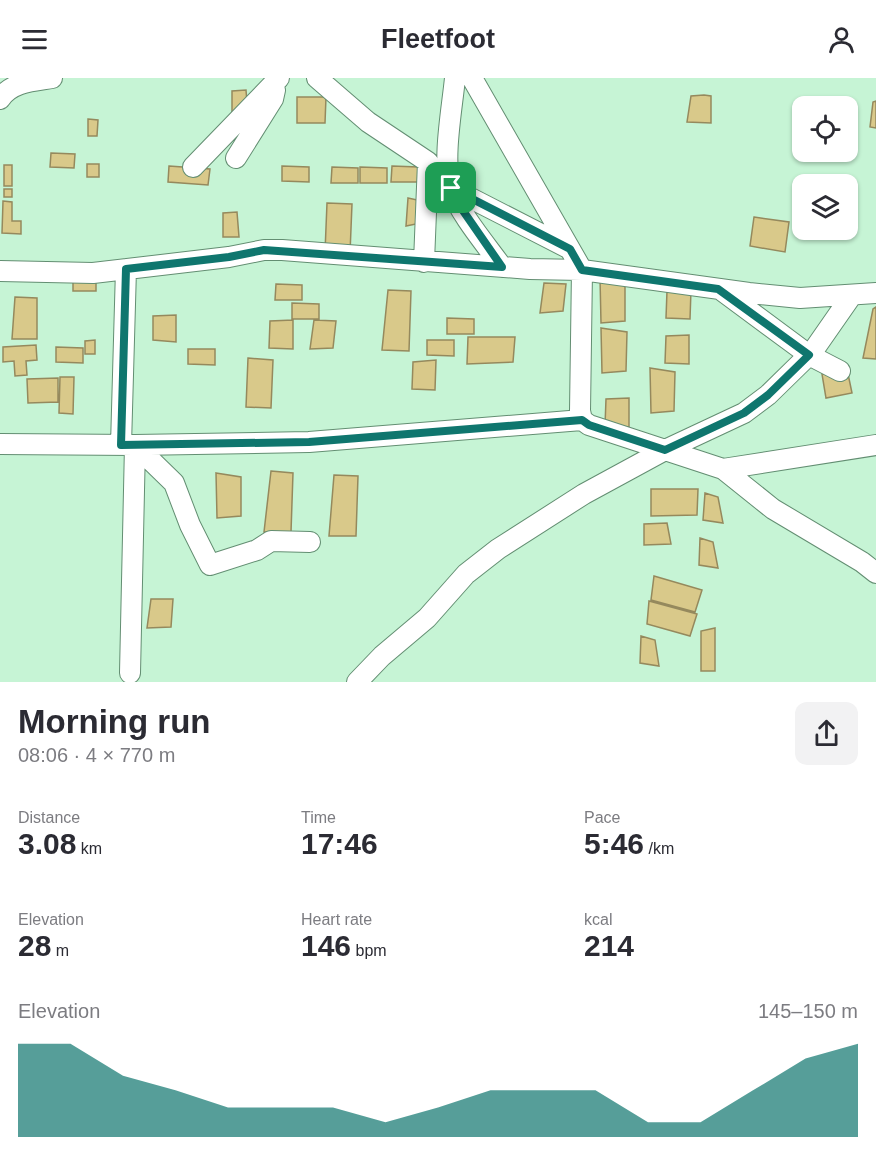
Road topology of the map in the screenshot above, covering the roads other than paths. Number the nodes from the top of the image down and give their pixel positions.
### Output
1 (52, 78) edge
2 (279, 78) edge
3 (317, 78) edge
4 (455, 78) edge
5 (472, 78) edge
6 (0, 99) edge
7 (236, 158) dead end
8 (193, 167) dead end
9 (451, 188) junction
10 (570, 249) junction
11 (424, 262) junction
12 (502, 267) junction
13 (126, 269) junction
14 (582, 270) junction
15 (0, 271) edge
16 (718, 289) junction
17 (876, 293) edge
18 (852, 295) junction
19 (809, 355) junction
20 (840, 371) dead end
21 (582, 420) junction
22 (0, 444) edge
23 (128, 445) junction
24 (876, 445) edge
25 (665, 450) junction
26 (723, 469) junction
27 (310, 542) dead end
28 (876, 573) edge
29 (130, 672) dead end
30 (357, 682) edge

1 - 6 street
2 - 7 street
2 - 8 street
3 - 11 street
4 - 9 street
5 - 10 street
9 - 10 street
9 - 12 street
10 - 14 street
11 - 12 street
11 - 13 street
12 - 14 street
13 - 15 street
13 - 23 street
14 - 16 street
14 - 21 street
16 - 18 street
16 - 19 street
17 - 18 street
18 - 19 street
19 - 20 street
19 - 25 street
21 - 23 street
21 - 25 street
22 - 23 street
23 - 27 street
23 - 29 street
24 - 26 street
25 - 26 street
25 - 30 street
26 - 28 street

